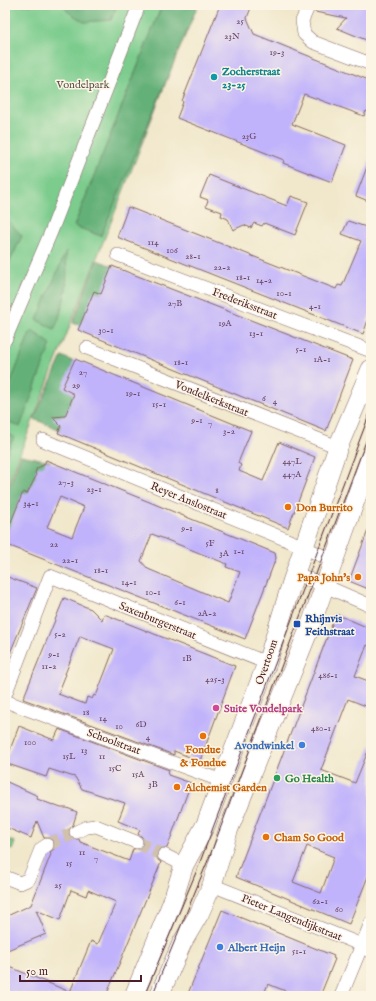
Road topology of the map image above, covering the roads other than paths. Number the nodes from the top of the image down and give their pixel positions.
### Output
1 (139, 5) edge
2 (309, 5) edge
3 (371, 64) edge
4 (118, 255) dead end
5 (5, 340) edge
6 (87, 348) dead end
7 (371, 350) edge
8 (371, 369) edge
9 (42, 440) dead end
10 (338, 447) junction
11 (371, 456) edge
12 (304, 548) junction
13 (334, 561) junction
14 (295, 573) junction
15 (325, 587) junction
16 (371, 606) edge
17 (267, 663) junction
18 (5, 695) edge
19 (5, 701) edge
20 (222, 780) junction
21 (76, 832) tunnel mouth
22 (136, 842) tunnel mouth
23 (47, 845) tunnel mouth
24 (164, 855) tunnel mouth
25 (184, 865) junction
26 (5, 877) edge
27 (212, 885) junction
28 (371, 923) edge
29 (366, 948) edge
30 (134, 996) edge
31 (159, 996) edge
32 (341, 996) edge

1 - 5 street
2 - 3 street
4 - 7 street, Frederiksstraat
6 - 10 street, Vondelkerkstraat
8 - 10 main road, Overtoom
9 - 12 street, Reyer Anslostraat
10 - 12 main road, Overtoom
11 - 13 main road
12 - 13 street, Reyer Anslostraat
12 - 14 main road, Overtoom
13 - 15 main road
14 - 15 street
14 - 17 main road, Overtoom
15 - 16 street
15 - 27 main road
17 - 18 street, Saxenburgerstraat
17 - 20 main road, Overtoom
19 - 20 street, Schoolstraat
20 - 25 main road, Overtoom
21 - 22 street
23 - 26 street
24 - 25 street
25 - 30 main road, Overtoom
27 - 29 street, Pieter Langendijkstraat
27 - 31 main road
28 - 29 street
29 - 32 street

